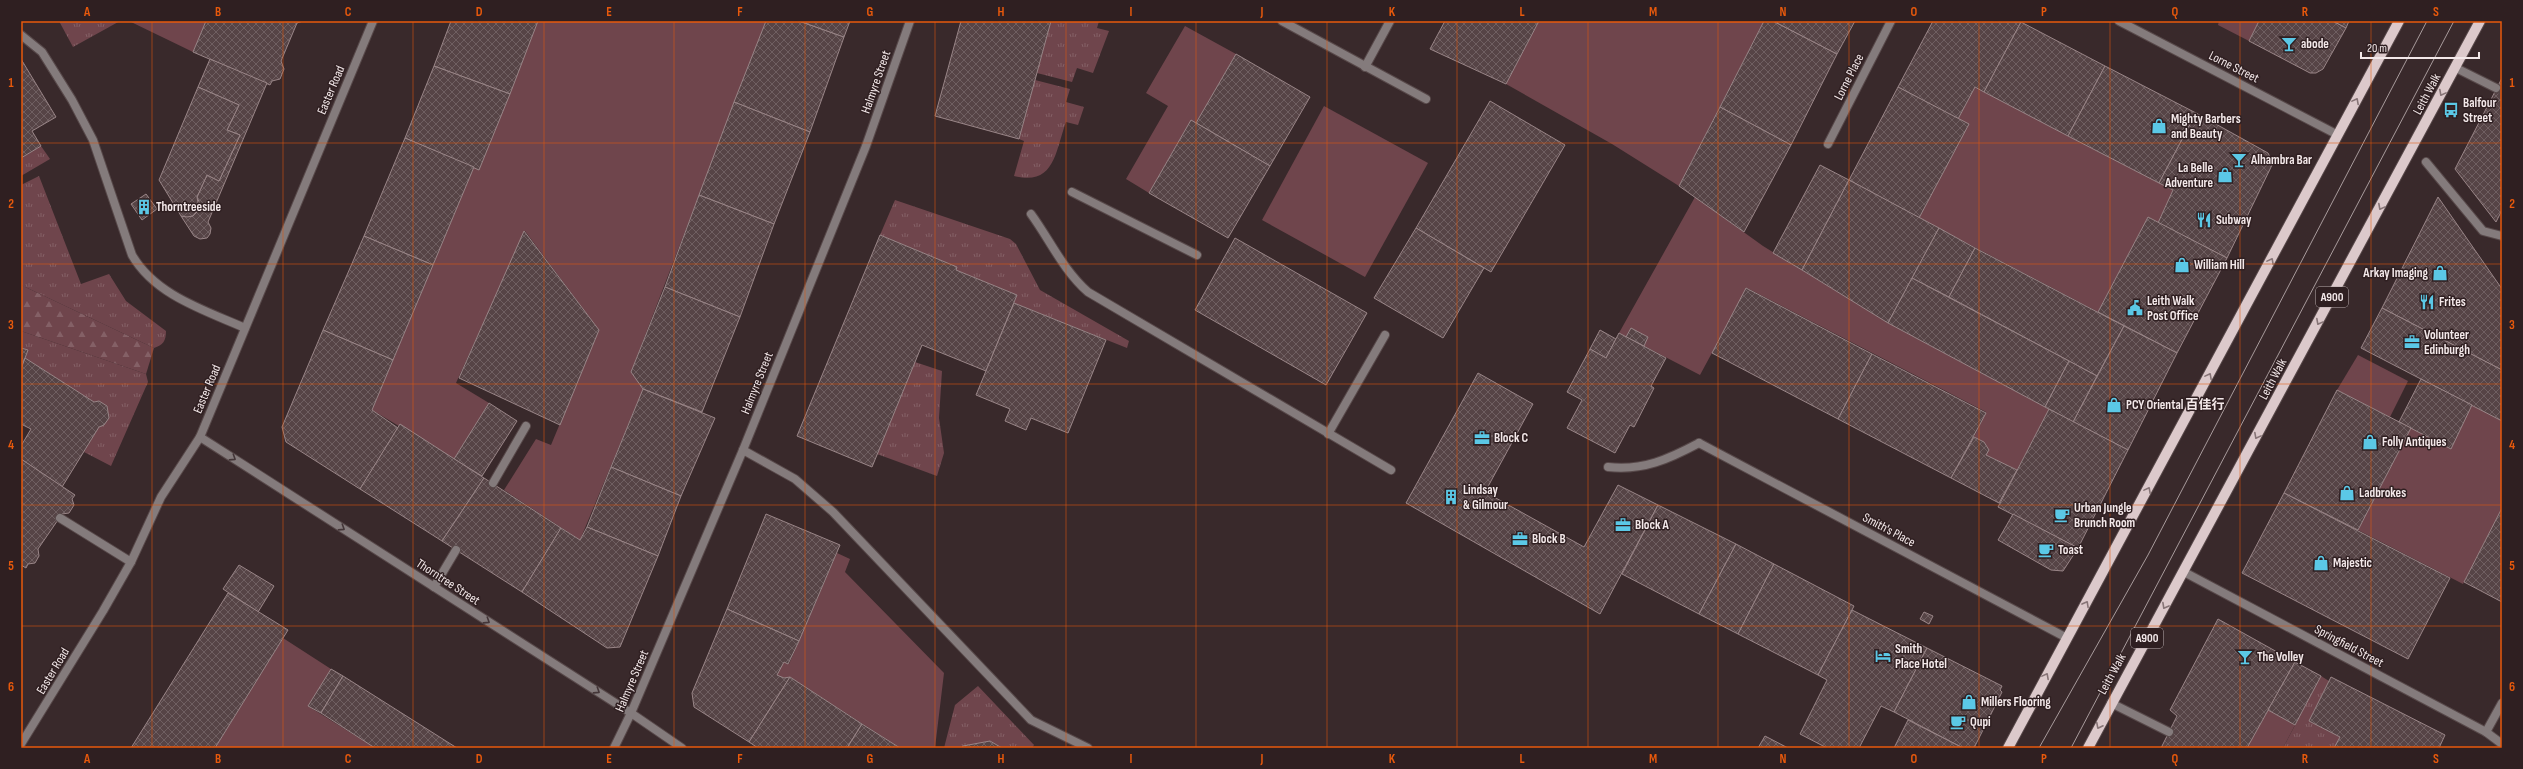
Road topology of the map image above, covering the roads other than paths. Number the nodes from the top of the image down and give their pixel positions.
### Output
1 (373, 21) edge
2 (910, 21) edge
3 (1282, 21) edge
4 (1390, 21) edge
5 (1891, 21) edge
6 (2119, 21) edge
7 (2399, 21) edge
8 (2480, 21) edge
9 (21, 35) edge
10 (1365, 67) junction
11 (2456, 68) junction
12 (2496, 88) tunnel mouth
13 (1426, 99) dead end
14 (2338, 135) junction
15 (1828, 144) dead end
16 (2426, 162) dead end
17 (1072, 192) dead end
18 (1031, 214) dead end
19 (2502, 236) edge
20 (1197, 255) dead end
21 (245, 328) junction
22 (1385, 335) dead end
23 (526, 426) dead end
24 (1328, 434) junction
25 (200, 437) junction
26 (743, 450) junction
27 (1608, 467) dead end
28 (1390, 470) dead end
29 (493, 483) dead end
30 (60, 518) dead end
31 (456, 550) dead end
32 (131, 562) junction
33 (2184, 572) junction
34 (434, 587) junction
35 (2067, 638) junction
36 (2110, 703) junction
37 (2502, 703) edge
38 (631, 713) junction
39 (2169, 732) dead end
40 (2486, 732) junction
41 (21, 744) edge
42 (2502, 744) edge
43 (614, 748) edge
44 (682, 748) edge
45 (1088, 748) edge
46 (2008, 748) edge
47 (2088, 748) edge

1 - 21 street, Easter Road
2 - 26 street, Halmyre Street
3 - 10 street
4 - 10 street
5 - 15 street, Lorne Place
6 - 14 street, Lorne Street
14 -> 7 main road
8 - 11 main road, Leith Walk / A900
9 - 21 street
10 - 13 street
11 - 12 street
11 -> 33 main road, Leith Walk / A900
35 -> 14 main road
16 - 19 street
17 - 20 street
18 - 24 street
21 - 25 street, Easter Road
22 - 24 street
23 - 29 street
24 - 28 street
25 - 32 street, Easter Road
25 -> 34 street, Thorntree Street
26 - 38 street, Halmyre Street
26 - 45 street
27 - 35 street, Smith's Place
30 - 32 street
31 - 34 street
32 - 41 street, Easter Road
33 -> 36 main road, Leith Walk / A900
33 - 40 street, Springfield Street
34 -> 38 street, Thorntree Street
46 -> 35 main road
36 - 39 street
36 -> 47 main road, Leith Walk / A900
37 - 40 street
38 - 43 street, Halmyre Street
38 - 44 street, Thorntree Street
40 - 42 street, Springfield Street

